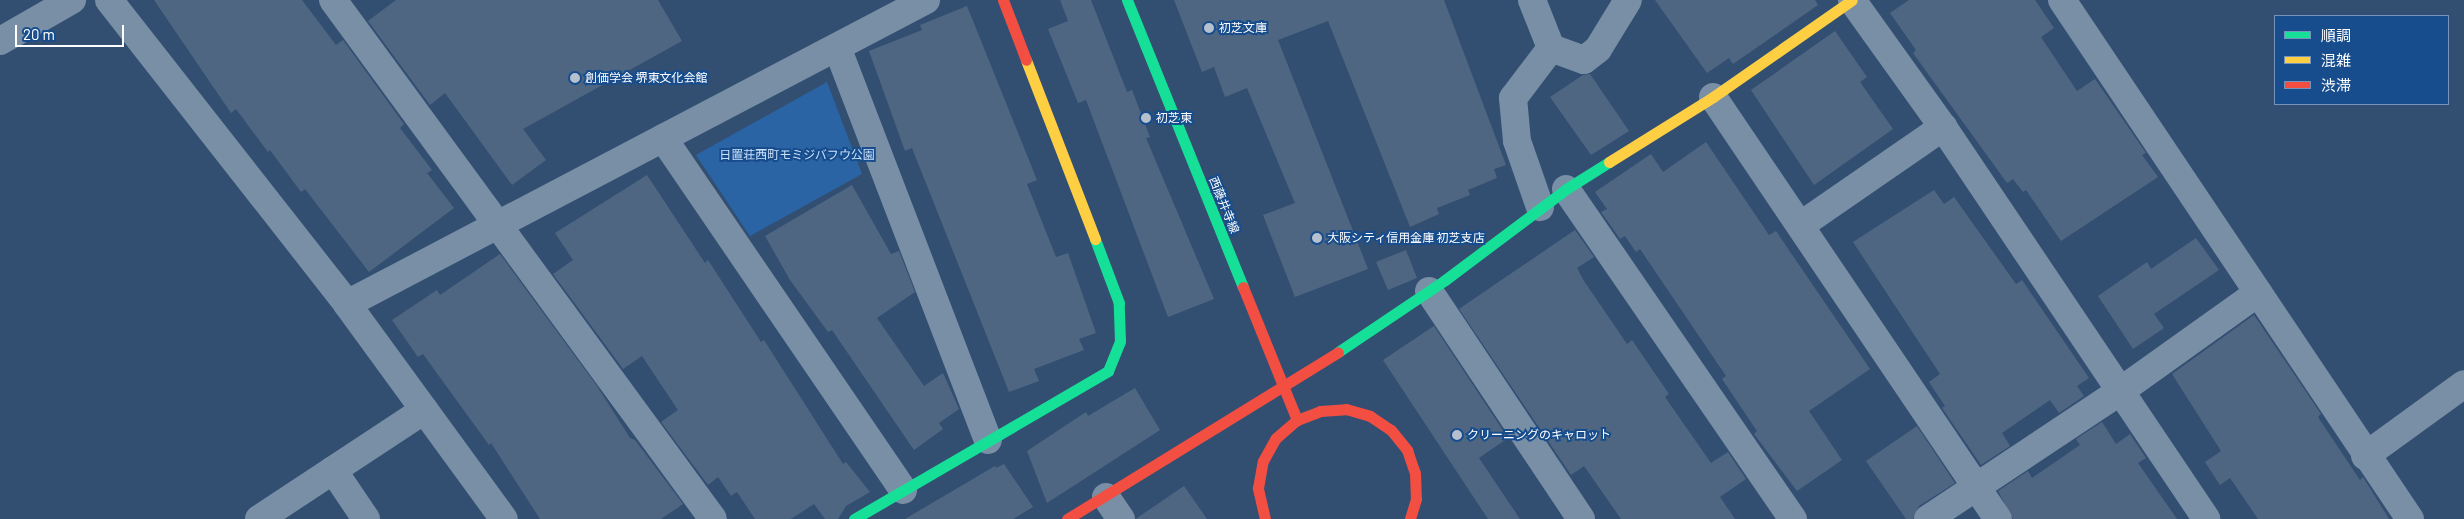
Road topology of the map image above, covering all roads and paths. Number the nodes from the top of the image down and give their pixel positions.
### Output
1 (72, 0) edge
2 (109, 0) edge
3 (333, 0) edge
4 (926, 0) edge
5 (1003, 0) edge
6 (1127, 0) edge
7 (1532, 0) edge
8 (1628, 0) edge
9 (1852, 0) edge
10 (2062, 0) edge
11 (38, 8) edge
12 (0, 41) edge
13 (837, 47) junction
14 (1551, 48) junction
15 (1713, 97) junction
16 (1943, 127) junction
17 (663, 138) junction
18 (1566, 189) junction
19 (1540, 207) junction
20 (500, 225) junction
21 (1801, 225) junction
22 (1429, 291) junction
23 (2258, 293) junction
24 (347, 304) junction
25 (2464, 384) edge
26 (1284, 388) junction
27 (2119, 392) junction
28 (424, 410) junction
29 (1297, 420) junction
30 (988, 440) junction
31 (2366, 456) junction
32 (333, 470) junction
33 (1976, 487) junction
34 (903, 490) junction
35 (1113, 508) edge
36 (259, 519) edge
37 (366, 519) edge
38 (504, 519) edge
39 (713, 519) edge
40 (854, 519) edge
41 (1067, 519) edge
42 (1266, 519) edge
43 (1410, 519) edge
44 (1581, 519) edge
45 (1793, 519) edge
46 (1928, 519) edge
47 (1998, 519) edge
48 (2206, 519) edge
49 (2410, 519) edge

1 - 11 street
2 - 24 street
3 - 20 street
4 - 13 street
5 - 30 street
6 - 26 street, 西藤井寺線
7 - 14 street
8 - 14 street
9 - 15 street
9 - 16 street
10 - 23 street
11 - 12 street
13 - 17 street
13 - 30 street
14 - 19 street
15 - 18 street
15 - 21 street
16 - 21 street
16 - 27 street
17 - 20 street
17 - 34 street
18 - 19 street
18 - 45 street
19 - 22 street
20 - 24 street
20 - 39 street
21 - 33 street
22 - 26 street
22 - 44 street
23 - 27 street
23 - 31 street
24 - 28 street
25 - 31 street
26 - 29 street, 西藤井寺線
26 - 35 street
27 - 33 street
27 - 48 street
28 - 32 street
28 - 38 street
29 - 42 street
29 - 43 street
30 - 34 street
31 - 49 street
32 - 36 street
32 - 37 street
33 - 46 street
33 - 47 street
34 - 40 street
35 - 41 street

